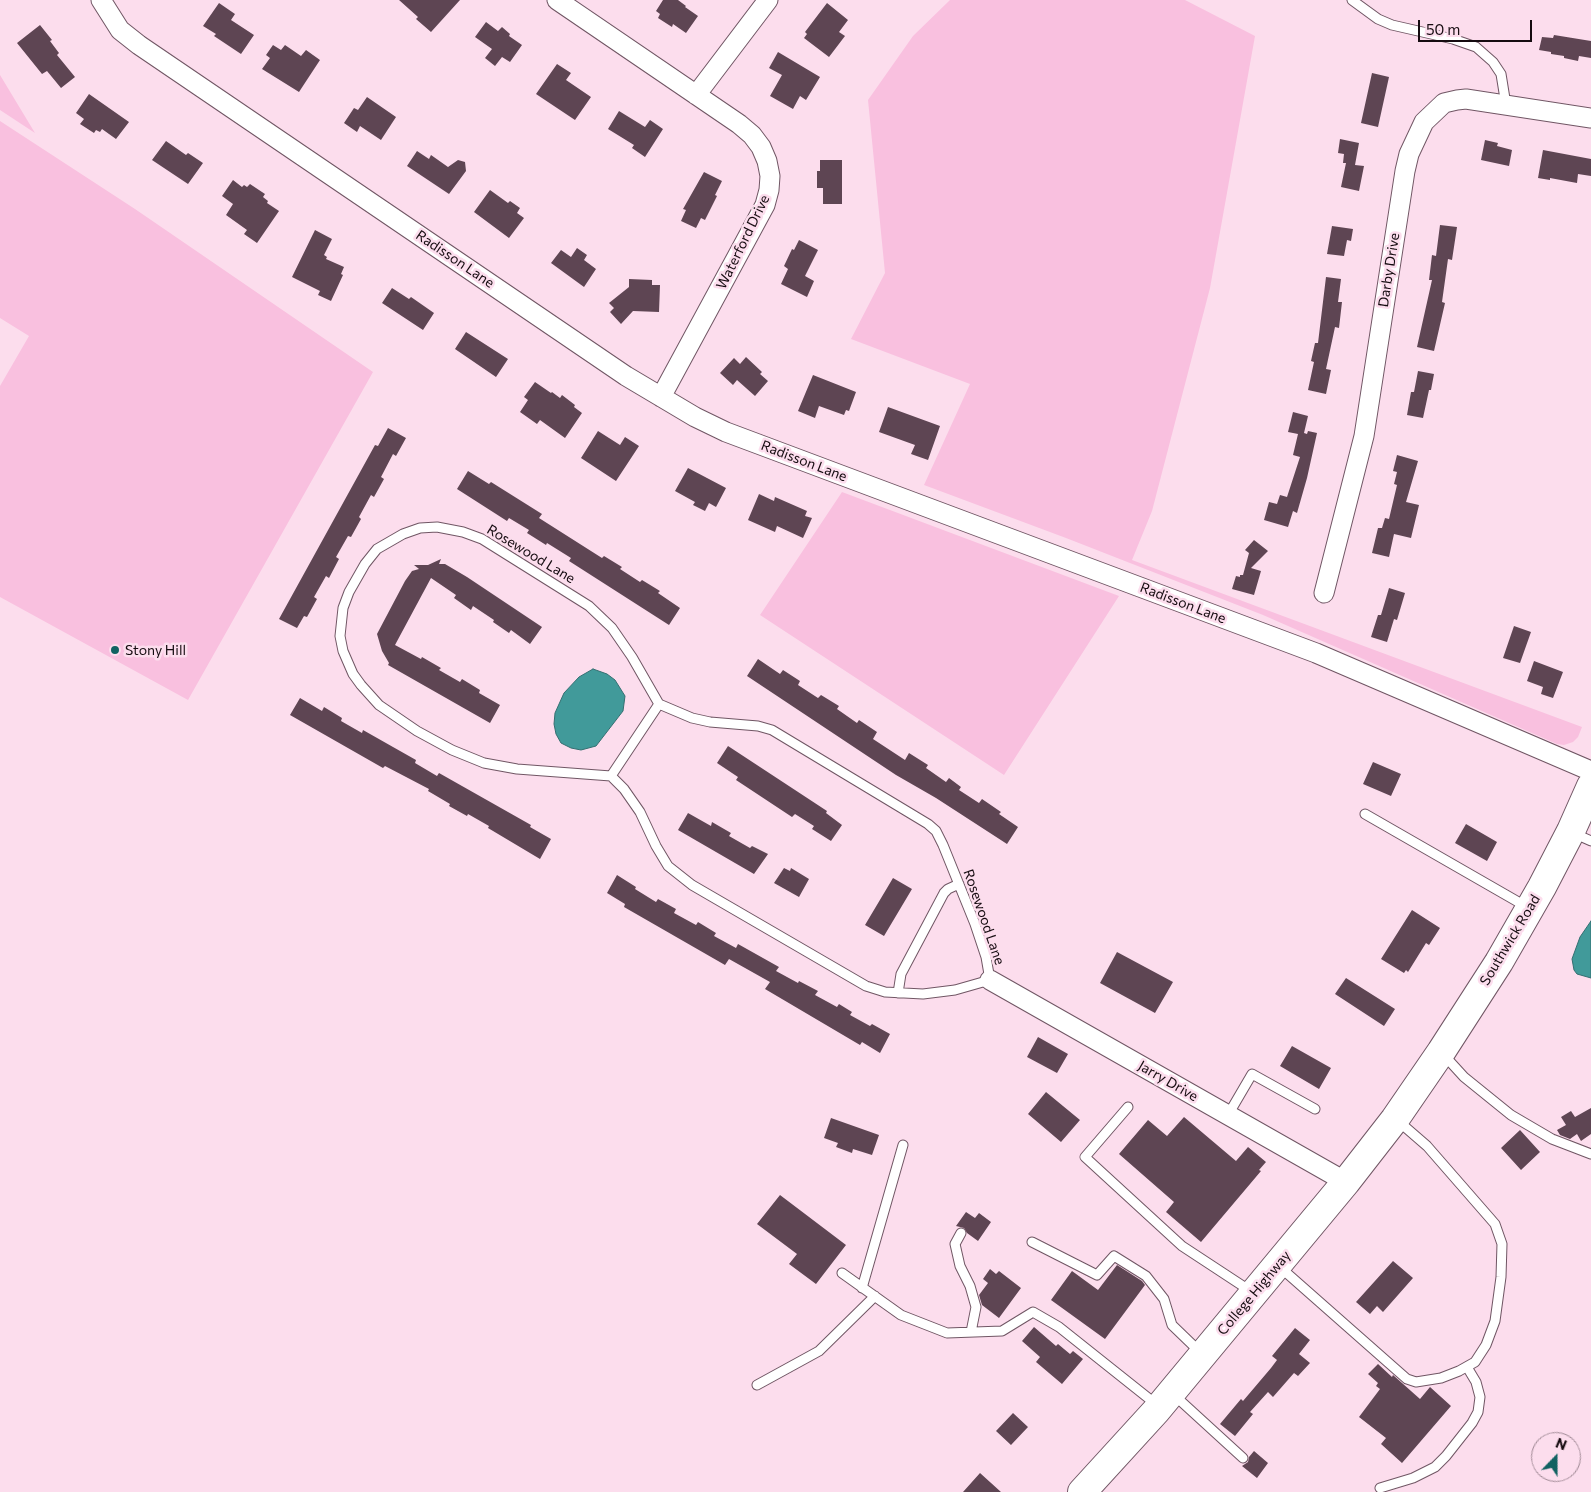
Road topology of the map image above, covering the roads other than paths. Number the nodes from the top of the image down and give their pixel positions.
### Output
1 (101, 0) edge
2 (557, 0) edge
3 (768, 0) edge
4 (1352, 0) edge
5 (696, 94) junction
6 (1506, 105) junction
7 (1591, 118) edge
8 (661, 397) junction
9 (1324, 593) dead end
10 (659, 704) junction
11 (1591, 771) edge
12 (611, 776) junction
13 (1591, 786) edge
14 (1364, 814) dead end
15 (1581, 836) edge
16 (959, 884) junction
17 (1529, 908) junction
18 (990, 980) junction
19 (898, 992) junction
20 (1441, 1052) junction
21 (1417, 1086) joint
22 (1128, 1107) dead end
23 (1314, 1109) dead end
24 (1228, 1115) junction
25 (1395, 1118) junction
26 (903, 1145) dead end
27 (1591, 1154) edge
28 (1346, 1182) junction
29 (961, 1233) dead end
30 (1032, 1242) dead end
31 (1278, 1265) junction
32 (842, 1273) dead end
33 (862, 1288) junction
34 (1254, 1293) junction
35 (875, 1296) junction
36 (971, 1332) junction
37 (1203, 1354) junction
38 (1467, 1367) junction
39 (757, 1385) dead end
40 (1165, 1399) junction
41 (1243, 1458) dead end
42 (1380, 1488) dead end
43 (1082, 1492) edge

1 - 8 street, Radisson Lane
2 - 5 street, Waterford Drive
3 - 5 street
4 - 6 lane
5 - 8 street, Waterford Drive
6 - 7 street, Darby Drive
6 - 9 street, Darby Drive
8 - 11 street, Radisson Lane
10 - 12 lane
10 - 12 lane, Rosewood Lane
10 - 16 lane, Rosewood Lane
12 - 19 lane, Rosewood Lane
13 - 15 highway, Southwick Road
14 - 17 lane
15 - 17 highway, Southwick Road
16 - 18 lane, Rosewood Lane
16 - 19 lane
17 - 20 highway, Southwick Road
18 - 19 lane, Rosewood Lane
18 - 24 street, Jarry Drive
20 - 21 highway, Southwick Road
20 - 27 lane
21 - 25 highway, College Highway
22 - 34 lane
23 - 24 lane
24 - 28 street, Jarry Drive
25 - 28 highway, College Highway
25 - 38 lane
26 - 33 lane
28 - 31 highway, College Highway
29 - 36 lane
30 - 37 lane
31 - 34 highway, College Highway
31 - 38 lane
32 - 33 lane
33 - 35 lane
34 - 37 highway, College Highway
35 - 36 lane
35 - 39 lane
36 - 40 lane
37 - 40 highway, College Highway
38 - 42 lane
40 - 41 lane
40 - 43 highway, College Highway

